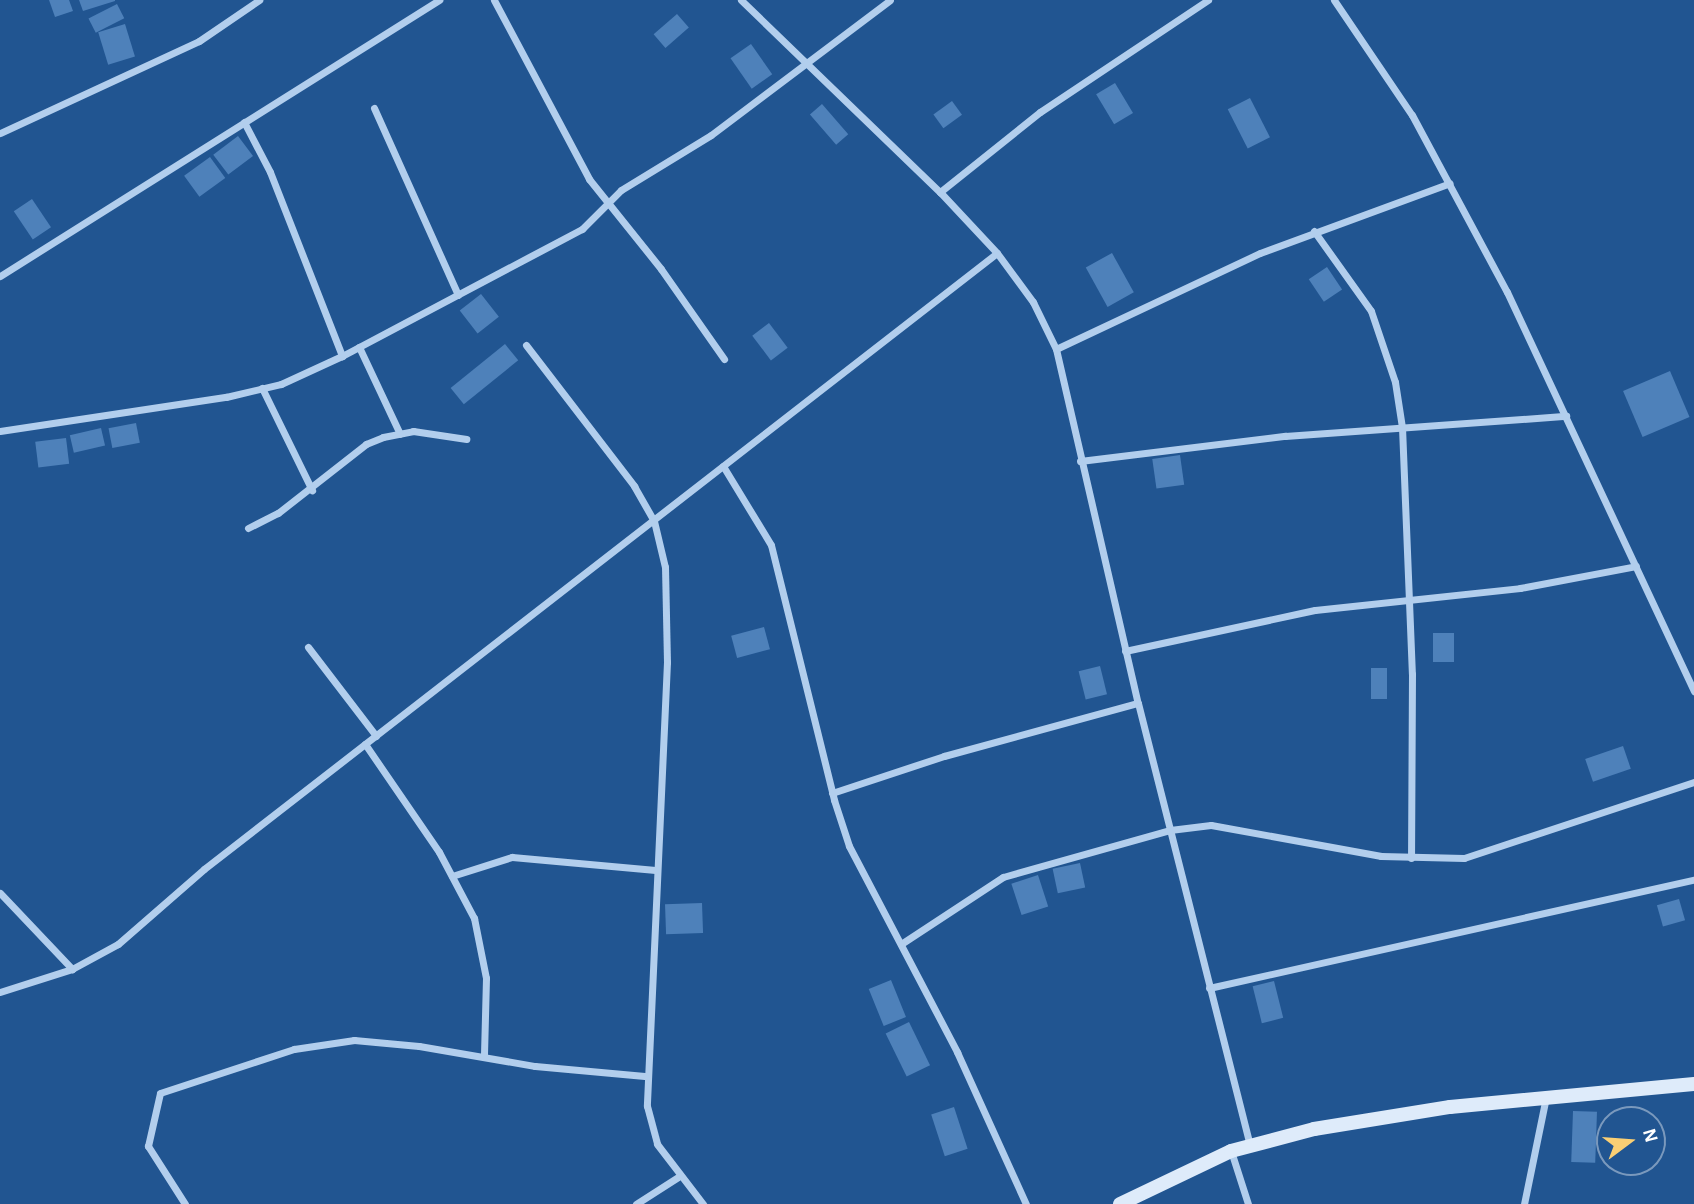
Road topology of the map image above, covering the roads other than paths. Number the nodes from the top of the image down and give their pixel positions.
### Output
1 (259, 0) edge
2 (439, 0) edge
3 (494, 0) edge
4 (741, 0) edge
5 (890, 0) edge
6 (1208, 0) edge
7 (1334, 0) edge
8 (806, 62) junction
9 (374, 108) dead end
10 (244, 122) junction
11 (0, 133) edge
12 (1450, 183) junction
13 (940, 192) junction
14 (606, 206) junction
15 (1314, 231) junction
16 (996, 253) junction
17 (0, 276) edge
18 (458, 295) junction
19 (526, 345) dead end
20 (359, 347) junction
21 (1056, 349) junction
22 (342, 356) junction
23 (724, 359) dead end
24 (262, 388) junction
25 (1566, 416) junction
26 (1402, 427) junction
27 (0, 431) edge
28 (400, 434) junction
29 (466, 439) dead end
30 (1080, 461) junction
31 (723, 466) junction
32 (312, 490) junction
33 (654, 521) junction
34 (248, 528) dead end
35 (1636, 566) junction
36 (1411, 602) junction
37 (309, 647) dead end
38 (1125, 651) junction
39 (1694, 691) edge
40 (1138, 704) junction
41 (376, 736) junction
42 (365, 744) junction
43 (1694, 782) edge
44 (832, 793) junction
45 (1170, 830) junction
46 (1411, 859) junction
47 (654, 870) junction
48 (452, 876) junction
49 (1694, 880) edge
50 (0, 893) edge
51 (901, 944) junction
52 (72, 969) junction
53 (1209, 988) junction
54 (0, 992) edge
55 (484, 1057) junction
56 (645, 1076) junction
57 (1694, 1084) edge
58 (1546, 1096) junction
59 (1250, 1145) junction
60 (1231, 1151) junction
61 (678, 1177) junction
62 (185, 1204) edge
63 (636, 1204) edge
64 (703, 1204) edge
65 (1026, 1204) edge
66 (1120, 1204) edge
67 (1248, 1204) edge
68 (1524, 1204) edge

1 - 11 street
2 - 10 street
3 - 14 street
4 - 8 street
5 - 8 street
6 - 13 street
7 - 12 street
8 - 13 street
8 - 14 street
9 - 18 street
10 - 17 street
10 - 22 street
12 - 15 street
12 - 25 street
13 - 16 street
14 - 18 street
14 - 23 street
15 - 21 street
15 - 26 street
16 - 21 street
16 - 31 street
18 - 20 street
19 - 33 street
20 - 22 street
20 - 28 street
21 - 30 street
22 - 24 street
24 - 27 street
24 - 32 street
25 - 26 street
25 - 35 street
26 - 30 street
26 - 36 street
28 - 29 street
28 - 32 street
30 - 38 street
31 - 33 street
31 - 44 street
32 - 34 street
33 - 41 street
33 - 47 street
35 - 36 street
35 - 39 street
36 - 38 street
36 - 46 street
37 - 41 street
38 - 40 street
40 - 44 street
40 - 45 street
41 - 42 street
42 - 48 street
42 - 52 street
43 - 46 street
44 - 51 street
45 - 46 street
45 - 51 street
45 - 53 street
47 - 48 street
47 - 56 street
48 - 55 street
49 - 53 street
50 - 52 street
51 - 65 street
52 - 54 street
53 - 59 street
55 - 56 street
55 - 62 street
56 - 61 street
57 - 58 main road
58 - 59 main road
58 - 68 street
59 - 60 main road
60 - 66 main road
60 - 67 street
61 - 63 street
61 - 64 street

